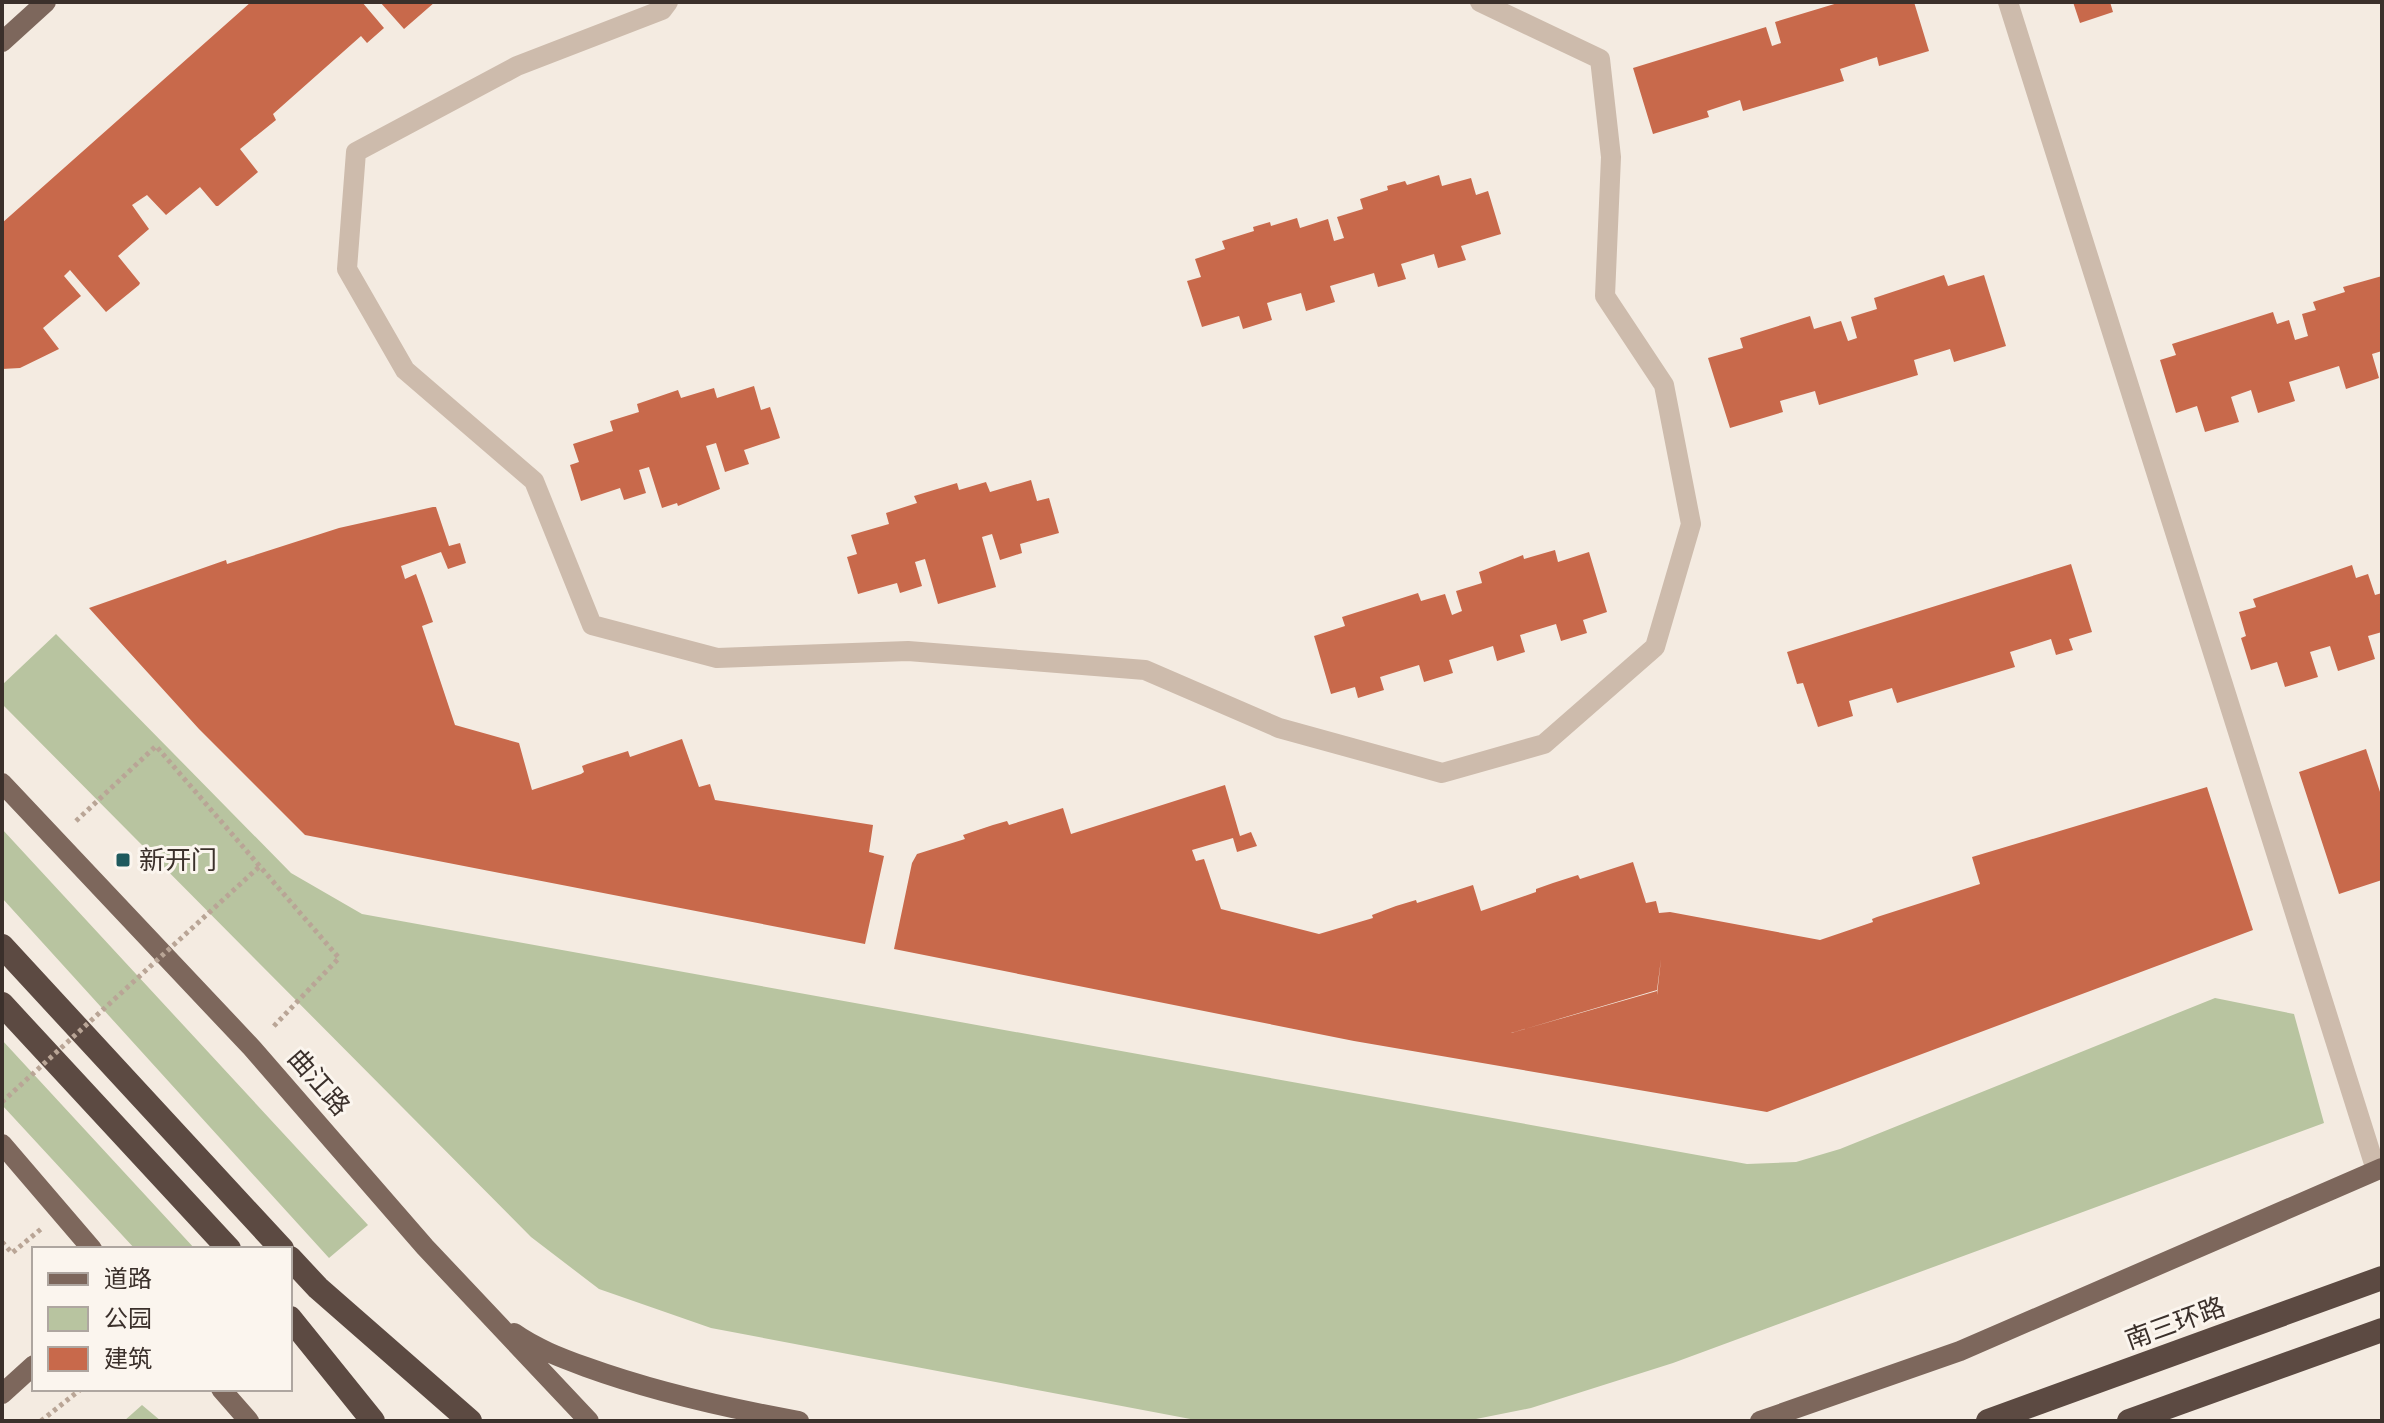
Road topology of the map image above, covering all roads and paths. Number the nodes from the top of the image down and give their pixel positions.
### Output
1 (46, 2) edge
2 (668, 2) edge
3 (1480, 2) edge
4 (2008, 2) edge
5 (2, 42) edge
6 (2, 783) edge
7 (55, 841) junction
8 (260, 866) junction
9 (2, 946) edge
10 (2, 1004) edge
11 (252, 1048) junction
12 (2, 1102) edge
13 (2, 1144) edge
14 (2379, 1169) edge
15 (2, 1242) edge
16 (90, 1247) edge
17 (227, 1247) edge
18 (280, 1247) edge
19 (12, 1253) dead end
20 (292, 1260) edge
21 (2382, 1278) edge
22 (489, 1315) junction
23 (292, 1320) edge
24 (2382, 1330) edge
25 (32, 1367) edge
26 (78, 1391) edge
27 (221, 1391) edge
28 (222, 1391) edge
29 (2, 1394) edge
30 (1764, 1420) edge
31 (41, 1421) edge
32 (239, 1421) edge
33 (249, 1421) edge
34 (373, 1421) edge
35 (470, 1421) edge
36 (589, 1421) edge
37 (799, 1421) edge
38 (1988, 1421) edge
39 (2129, 1421) edge

1 - 5 main road
2 - 3 lane
4 - 14 lane
6 - 7 main road, 曲江路
7 - 8 path
7 - 11 main road, 曲江路
8 - 11 path
8 - 12 path, bridge
9 - 18 highway
10 - 17 highway
11 - 22 main road, 曲江路
13 - 16 main road
14 - 30 main road
15 - 19 path
20 - 35 highway
21 - 38 highway, 南三环路
22 - 36 main road, 曲江路
22 - 37 main road
23 - 34 highway
24 - 39 highway
25 - 29 main road
26 - 31 path
27 - 32 main road
28 - 33 main road

